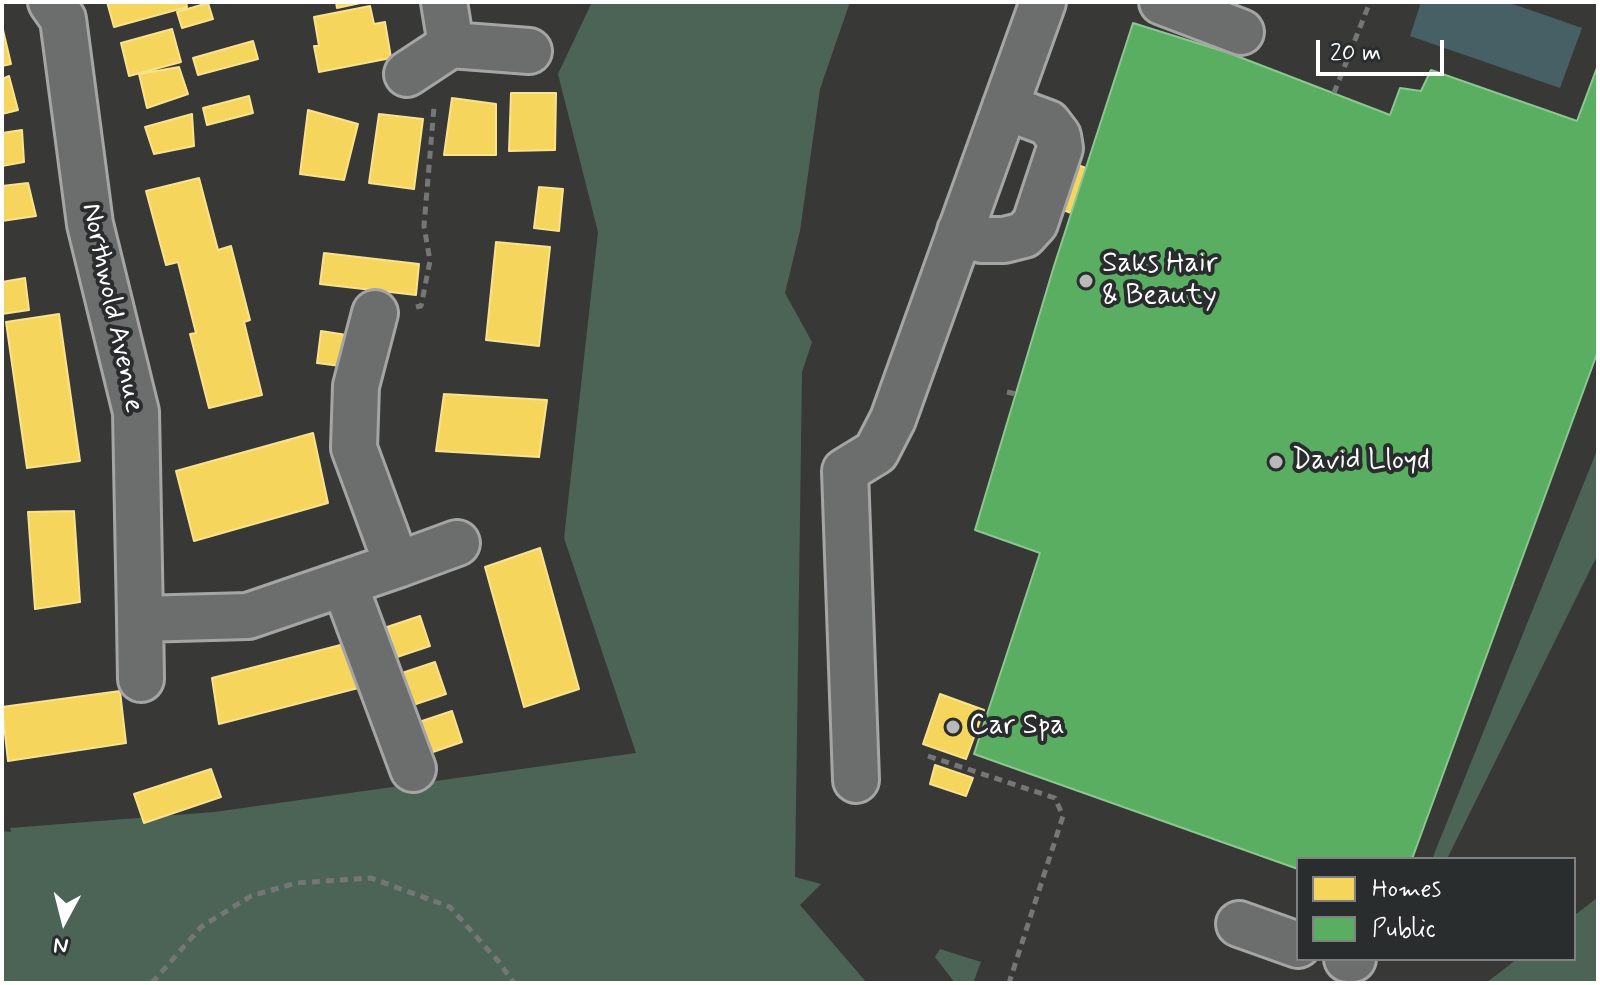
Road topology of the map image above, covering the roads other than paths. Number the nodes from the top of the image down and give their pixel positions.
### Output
1 (51, 2) edge
2 (444, 2) edge
3 (1043, 2) edge
4 (1162, 2) edge
5 (1241, 32) dead end
6 (451, 45) junction
7 (529, 51) dead end
8 (407, 74) dead end
9 (1005, 107) junction
10 (960, 231) junction
11 (375, 313) road end
12 (457, 543) dead end
13 (397, 565) junction
14 (344, 583) junction
15 (140, 619) junction
16 (141, 679) dead end
17 (413, 769) dead end
18 (856, 780) dead end
19 (1239, 924) dead end
20 (1296, 944) edge

1 - 15 street, Northwold Avenue
2 - 6 street
3 - 9 street
4 - 5 street
6 - 7 street
6 - 8 street
9 - 10 street
9 - 10 street
10 - 18 street
11 - 13 street
12 - 13 street
13 - 14 street
14 - 15 street
14 - 17 street
15 - 16 street, Northwold Avenue
19 - 20 street

